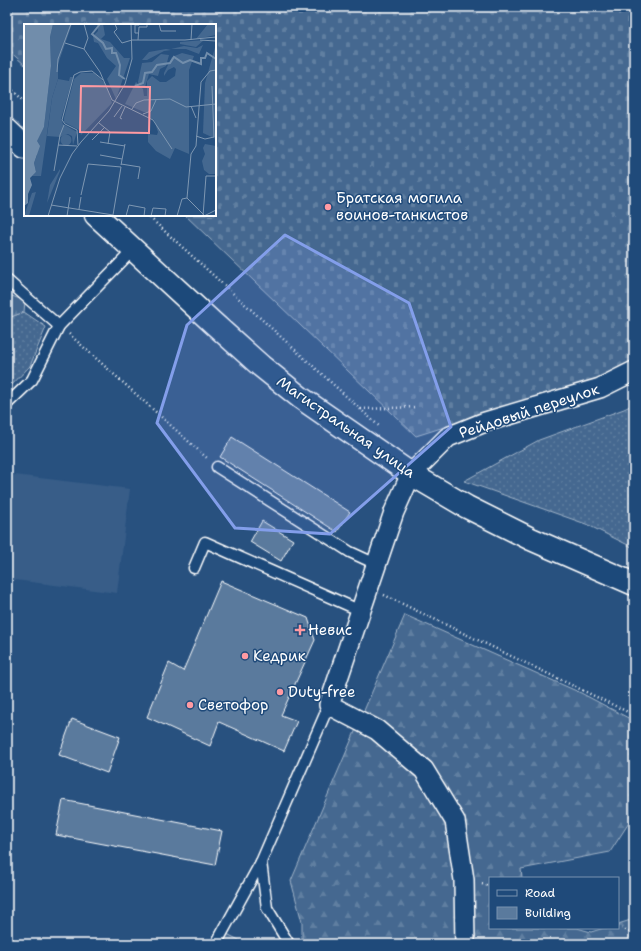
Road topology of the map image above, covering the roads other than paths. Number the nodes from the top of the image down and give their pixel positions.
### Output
1 (7, 130) edge
2 (24, 146) edge
3 (97, 216) edge
4 (133, 250) junction
5 (7, 280) edge
6 (59, 326) junction
7 (634, 371) edge
8 (7, 404) edge
9 (217, 467) road end
10 (411, 474) junction
11 (376, 564) junction
12 (194, 568) dead end
13 (634, 584) edge
14 (360, 611) junction
15 (329, 705) junction
16 (260, 862) junction
17 (216, 944) edge
18 (288, 944) edge
19 (465, 944) edge

1 - 2 main road
3 - 4 main road, Магистральная улица
4 - 6 lane
4 - 10 main road, Магистральная улица
5 - 6 lane
6 - 8 lane
7 - 10 street, Рейдовый переулок
9 - 11 lane
10 - 11 street
10 - 13 main road, Магистральная улица
11 - 14 street
12 - 14 lane
14 - 15 street
15 - 16 lane
15 - 19 street
16 - 17 lane
16 - 18 lane

